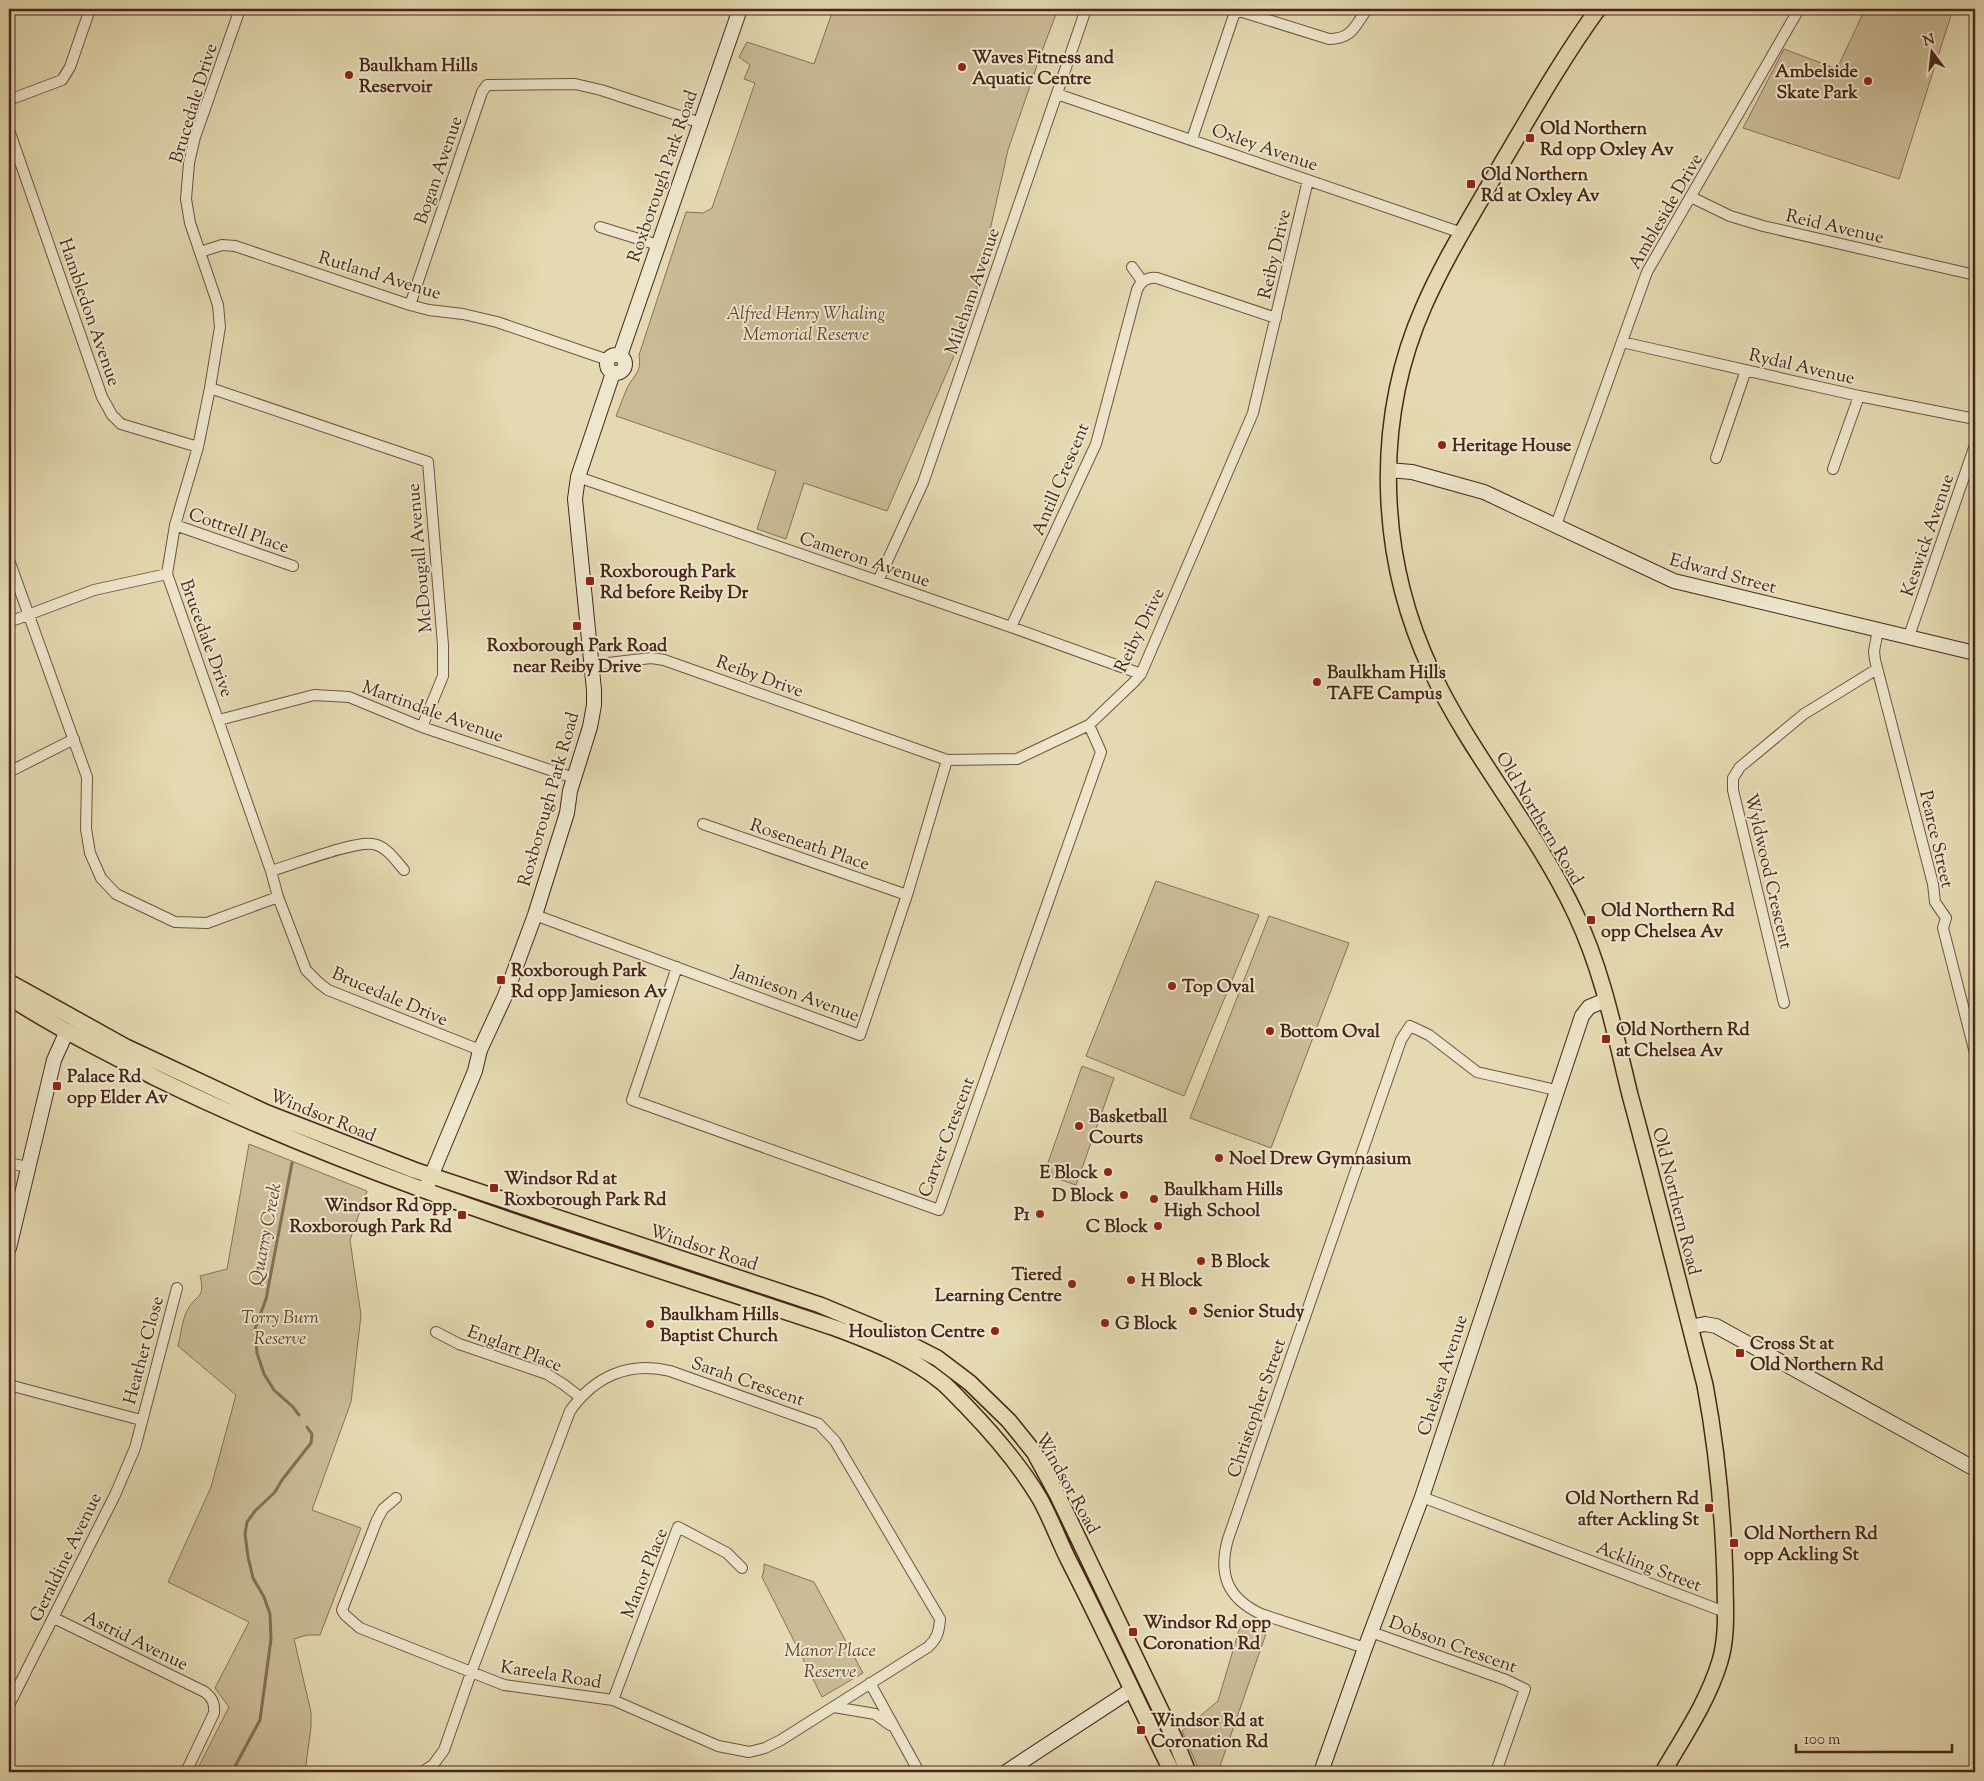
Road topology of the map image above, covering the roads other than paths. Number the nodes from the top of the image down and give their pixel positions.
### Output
1 (90, 9) edge
2 (240, 9) edge
3 (740, 9) edge
4 (1086, 9) edge
5 (1236, 9) edge
6 (1366, 9) edge
7 (1598, 9) edge
8 (1799, 9) edge
9 (1057, 94) junction
10 (9, 100) edge
11 (701, 123) junction
12 (9, 130) edge
13 (1192, 139) junction
14 (1308, 180) junction
15 (1691, 197) junction
16 (600, 227) dead end
17 (1462, 233) junction
18 (658, 245) junction
19 (200, 252) junction
20 (1132, 267) dead end
21 (1975, 275) edge
22 (1142, 282) junction
23 (410, 305) junction
24 (1276, 318) junction
25 (1622, 342) junction
26 (614, 363) junction
27 (1746, 370) junction
28 (210, 388) junction
29 (1859, 396) junction
30 (1975, 419) edge
31 (1975, 445) edge
32 (198, 447) junction
33 (1716, 458) dead end
34 (1833, 469) dead end
35 (1388, 470) junction
36 (578, 477) junction
37 (175, 525) junction
38 (1556, 525) junction
39 (9, 560) edge
40 (293, 566) dead end
41 (167, 574) junction
42 (878, 581) junction
43 (28, 614) junction
44 (9, 622) edge
45 (1011, 627) junction
46 (1878, 630) junction
47 (1909, 636) junction
48 (1975, 654) edge
49 (591, 665) junction
50 (1877, 669) junction
51 (1140, 674) junction
52 (219, 720) junction
53 (1089, 725) junction
54 (422, 727) junction
55 (74, 739) junction
56 (948, 760) junction
57 (9, 772) edge
58 (574, 778) junction
59 (703, 824) dead end
60 (404, 870) dead end
61 (271, 871) junction
62 (907, 895) junction
63 (278, 897) junction
64 (535, 915) junction
65 (677, 967) junction
66 (9, 982) edge
67 (9, 997) edge
68 (1606, 1000) junction
69 (1784, 1003) dead end
70 (67, 1031) junction
71 (480, 1050) junction
72 (1975, 1053) edge
73 (1556, 1090) junction
74 (9, 1163) edge
75 (27, 1167) junction
76 (432, 1175) junction
77 (425, 1191) junction
78 (9, 1248) edge
79 (176, 1288) dead end
80 (1690, 1327) junction
81 (436, 1332) dead end
82 (9, 1385) edge
83 (580, 1397) junction
84 (141, 1420) junction
85 (1975, 1469) edge
86 (1422, 1497) junction
87 (396, 1498) dead end
88 (742, 1568) dead end
89 (1726, 1612) junction
90 (54, 1618) junction
91 (1371, 1632) junction
92 (1365, 1648) junction
93 (470, 1673) junction
94 (1146, 1682) junction
95 (870, 1683) junction
96 (1131, 1690) junction
97 (612, 1700) junction
98 (9, 1705) edge
99 (834, 1707) junction
100 (893, 1727) junction
101 (186, 1772) edge
102 (422, 1772) edge
103 (919, 1772) edge
104 (1006, 1772) edge
105 (1172, 1772) edge
106 (1188, 1772) edge
107 (1321, 1772) edge
108 (1496, 1772) edge
109 (1663, 1772) edge

1 - 10 street
2 - 19 street, Brucedale Drive
3 - 11 street, Roxborough Park Road
4 - 9 street, Mileham Avenue
5 - 6 street
5 - 13 street
7 - 17 main road, Old Northern Road
8 - 15 street, Ambleside Drive
9 - 13 street, Oxley Avenue
9 - 42 street, Mileham Avenue
11 - 18 street, Roxborough Park Road
11 - 23 street, Bogan Avenue
12 - 32 street, Hambledon Avenue
13 - 14 street, Oxley Avenue
14 - 17 street, Oxley Avenue
14 - 24 street, Reiby Drive
15 - 21 street, Reid Avenue
15 - 25 street, Ambleside Drive
16 - 18 street
17 - 35 main road, Old Northern Road
18 - 26 street, Roxborough Park Road
19 - 23 street, Rutland Avenue
19 - 28 street, Brucedale Drive
20 - 22 street
22 - 24 street
22 - 45 street, Antill Crescent
23 - 26 street, Rutland Avenue
24 - 51 street, Reiby Drive
25 - 27 street, Rydal Avenue
25 - 38 street, Ambleside Drive
26 - 36 street, Roxborough Park Road
27 - 29 street, Rydal Avenue
27 - 33 street
28 - 32 street, Brucedale Drive
28 - 54 street, McDougall Avenue
29 - 30 street, Rydal Avenue
29 - 34 street
31 - 47 street, Keswick Avenue
32 - 37 street, Brucedale Drive
35 - 38 street, Edward Street
35 - 68 main road, Old Northern Road
36 - 42 street, Cameron Avenue
36 - 49 street, Roxborough Park Road
37 - 40 street, Cottrell Place
37 - 41 street, Brucedale Drive
38 - 46 street, Edward Street
39 - 43 street
41 - 43 street
41 - 52 street, Brucedale Drive
42 - 45 street, Cameron Avenue
43 - 44 street
43 - 55 street
45 - 51 street, Cameron Avenue
46 - 47 street, Edward Street
46 - 50 street, Pearce Street
47 - 48 street, Edward Street
49 - 56 street, Reiby Drive
49 - 58 street, Roxborough Park Road
50 - 69 street, Wyldwood Crescent
50 - 72 street, Pearce Street
51 - 53 street, Reiby Drive
52 - 54 street, Martindale Avenue
52 - 61 street, Brucedale Drive
53 - 56 street, Reiby Drive
53 - 65 street, Carver Crescent
54 - 58 street, Martindale Avenue
55 - 57 street
55 - 63 street
56 - 62 street, Jamieson Avenue
58 - 64 street, Roxborough Park Road
59 - 62 street, Roseneath Place
60 - 61 street
61 - 63 street, Brucedale Drive
62 - 65 street, Jamieson Avenue
63 - 71 street, Brucedale Drive
64 - 65 street, Jamieson Avenue
64 - 71 street, Roxborough Park Road
66 - 76 main road, Windsor Road
67 - 70 main road, Windsor Road
68 - 73 street, Chelsea Avenue
68 - 80 main road, Old Northern Road
70 - 75 street
70 - 77 main road, Windsor Road
71 - 76 street, Roxborough Park Road
73 - 86 street, Chelsea Avenue
73 - 92 street, Christopher Street
74 - 75 street
75 - 78 street
76 - 77 street, Roxborough Park Road
76 - 94 main road, Windsor Road
77 - 96 main road, Windsor Road
79 - 84 street, Heather Close
80 - 85 street
80 - 89 main road, Old Northern Road
81 - 83 street, Englart Place
82 - 84 street
83 - 93 street, Sarah Crescent
83 - 95 street, Sarah Crescent
84 - 90 street, Geraldine Avenue
86 - 89 street, Ackling Street
86 - 91 street, Chelsea Avenue
87 - 93 street, Kareela Road
88 - 97 street, Manor Place
89 - 109 main road, Old Northern Road
90 - 98 street, Geraldine Avenue
90 - 101 street, Astrid Avenue
91 - 92 street, Chelsea Avenue
91 - 108 street, Dobson Crescent
92 - 107 street, Chelsea Avenue
93 - 97 street, Kareela Road
93 - 102 street, Sarah Crescent
94 - 96 main road
94 - 106 main road, Windsor Road
95 - 99 street, Kareela Road
95 - 100 street
96 - 104 street
96 - 105 main road, Windsor Road
97 - 99 street, Kareela Road
99 - 100 street
100 - 103 street

